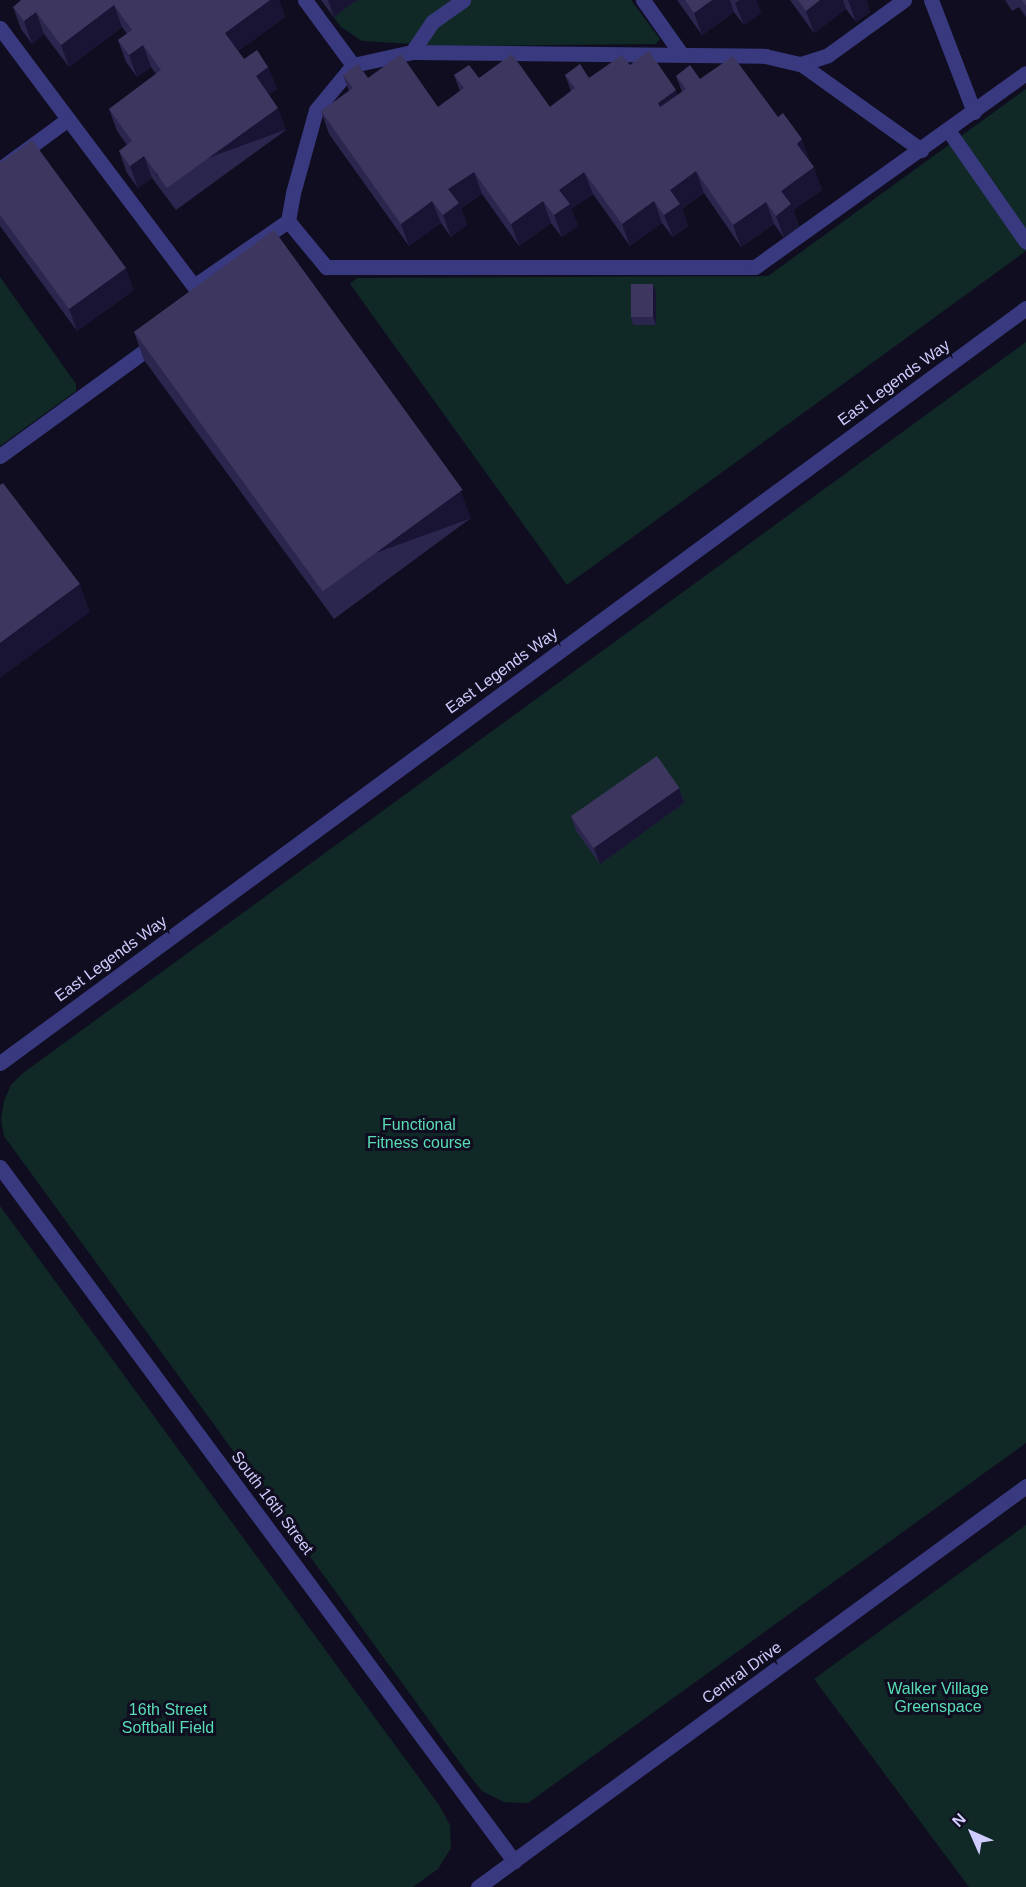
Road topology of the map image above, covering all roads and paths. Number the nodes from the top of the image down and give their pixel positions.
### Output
1 (305, 0) edge
2 (463, 0) edge
3 (643, 0) edge
4 (904, 0) edge
5 (931, 0) edge
6 (0, 27) edge
7 (412, 52) junction
8 (682, 55) junction
9 (801, 64) junction
10 (353, 65) junction
11 (1026, 73) edge
12 (974, 112) junction
13 (68, 119) junction
14 (948, 130) junction
15 (921, 150) junction
16 (0, 169) edge
17 (288, 221) junction
18 (1026, 242) edge
19 (194, 286) junction
20 (192, 306) edge
21 (1026, 308) edge
22 (173, 330) edge
23 (0, 456) edge
24 (0, 1063) edge
25 (0, 1167) edge
26 (1026, 1486) edge
27 (514, 1861) junction
28 (478, 1887) edge

1 - 10 street
2 - 7 street
3 - 8 street
4 - 9 street
5 - 12 street
6 - 13 street
7 - 8 street
7 - 10 street
8 - 9 street
9 - 15 street
10 - 17 street
11 - 12 street
12 - 14 street
13 - 16 street
13 - 19 street
14 - 15 street
14 - 18 street
15 - 17 street
17 - 19 street
19 - 20 street
21 - 24 street, East Legends Way
22 - 23 street
25 - 27 street, South 16th Street
26 - 27 street, Central Drive
27 - 28 street, Central Drive

